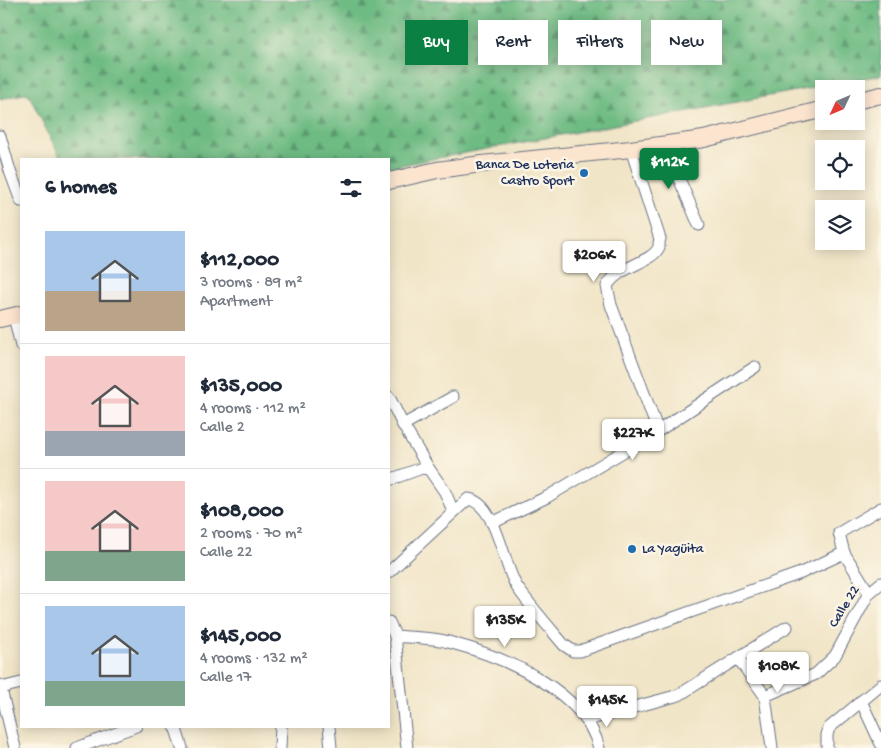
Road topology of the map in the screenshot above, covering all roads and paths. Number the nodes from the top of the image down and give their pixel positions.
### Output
1 (881, 95) edge
2 (865, 99) edge
3 (815, 111) edge
4 (0, 136) edge
5 (664, 144) junction
6 (631, 149) junction
7 (390, 181) edge
8 (20, 198) edge
9 (699, 225) dead end
10 (12, 316) edge
11 (20, 343) edge
12 (755, 367) dead end
13 (453, 397) dead end
14 (390, 399) edge
15 (403, 425) junction
16 (658, 431) junction
17 (429, 469) junction
18 (390, 480) edge
19 (881, 508) edge
20 (453, 511) junction
21 (492, 522) junction
22 (844, 553) junction
23 (390, 571) edge
24 (881, 583) edge
25 (869, 593) junction
26 (390, 624) edge
27 (787, 627) dead end
28 (395, 636) junction
29 (738, 658) junction
30 (20, 683) edge
31 (881, 685) edge
32 (0, 686) edge
33 (765, 696) junction
34 (862, 701) junction
35 (587, 720) junction
36 (125, 728) edge
37 (176, 728) edge
38 (281, 728) edge
39 (329, 728) edge
40 (104, 732) edge
41 (881, 744) edge
42 (94, 745) edge
43 (15, 748) edge
44 (77, 748) edge
45 (182, 748) edge
46 (280, 748) edge
47 (331, 748) edge
48 (407, 748) edge
49 (599, 748) edge
50 (772, 748) edge
51 (827, 748) edge

1 - 2 main road
3 - 5 main road
4 - 8 street
5 - 6 main road
5 - 9 street
6 - 7 main road
6 - 16 street
10 - 11 street
12 - 16 street
13 - 15 street
14 - 15 street
15 - 17 street
16 - 21 street
17 - 18 street
17 - 20 street
19 - 22 street
20 - 21 street
20 - 23 street
21 - 22 street
22 - 25 street
24 - 25 street, Calle 22
25 - 33 street, Calle 22
26 - 28 street
27 - 29 street
28 - 35 street
28 - 48 street
29 - 33 street
29 - 35 street
30 - 32 street
31 - 34 street
32 - 43 street
33 - 50 street
34 - 41 street
34 - 51 street
35 - 49 street
36 - 40 street
37 - 45 street
38 - 46 street
39 - 47 street
40 - 42 street
42 - 44 street

